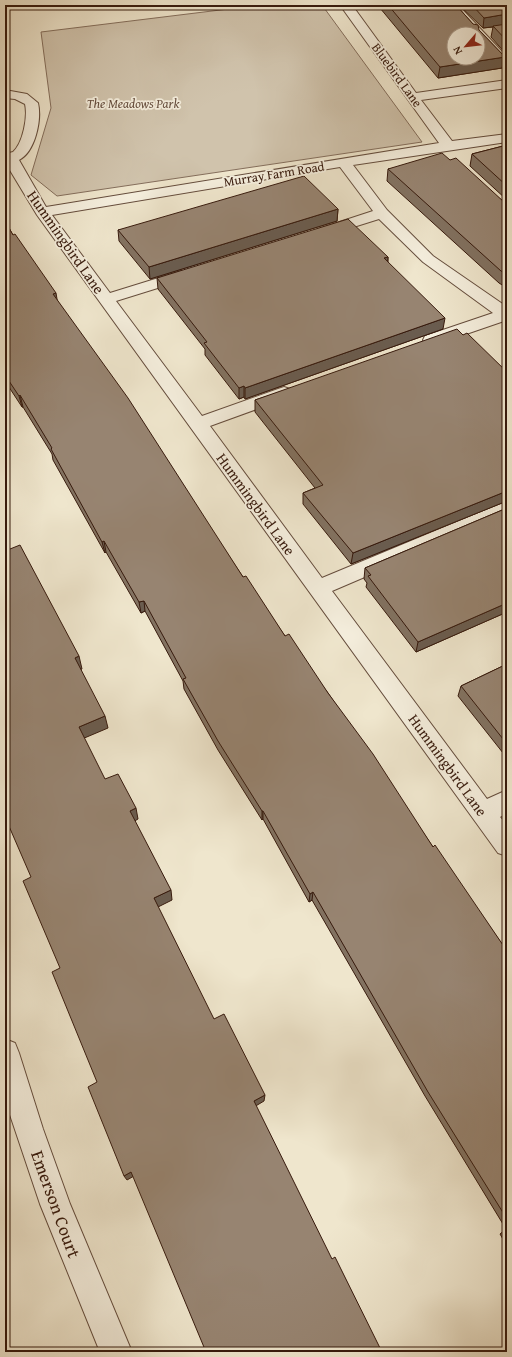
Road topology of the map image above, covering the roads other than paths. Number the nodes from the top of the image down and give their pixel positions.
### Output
1 (13, 5) edge
2 (346, 5) edge
3 (452, 5) edge
4 (5, 6) edge
5 (472, 26) edge
6 (493, 32) edge
7 (486, 33) edge
8 (486, 42) edge
9 (507, 64) edge
10 (507, 84) edge
11 (5, 94) edge
12 (413, 98) junction
13 (507, 138) edge
14 (446, 150) junction
15 (8, 158) edge
16 (344, 163) junction
17 (42, 212) junction
18 (382, 213) junction
19 (308, 236) edge
20 (203, 269) edge
21 (106, 299) junction
22 (506, 314) edge
23 (415, 346) edge
24 (303, 386) edge
25 (198, 424) junction
26 (507, 508) edge
27 (318, 588) junction
28 (507, 801) edge
29 (484, 813) junction
30 (507, 845) edge
31 (5, 1054) edge
32 (116, 1352) edge

1 - 4 main road
2 - 12 street, Bluebird Lane
3 - 5 street
6 - 7 street
8 - 9 street
10 - 12 street
11 - 15 street, Hummingbird Lane
12 - 14 street, Bluebird Lane
13 - 14 street, Murray Farm Road
14 - 16 street, Murray Farm Road
15 - 17 street, Hummingbird Lane
16 - 17 street, Murray Farm Road
16 - 18 street
17 - 21 street, Hummingbird Lane
18 - 19 street
18 - 22 street
20 - 21 street
21 - 25 street, Hummingbird Lane
22 - 23 street
24 - 25 street
25 - 27 street, Hummingbird Lane
26 - 27 street
27 - 29 street, Hummingbird Lane
28 - 29 street
29 - 30 street, Hummingbird Lane
31 - 32 street, Emerson Court

